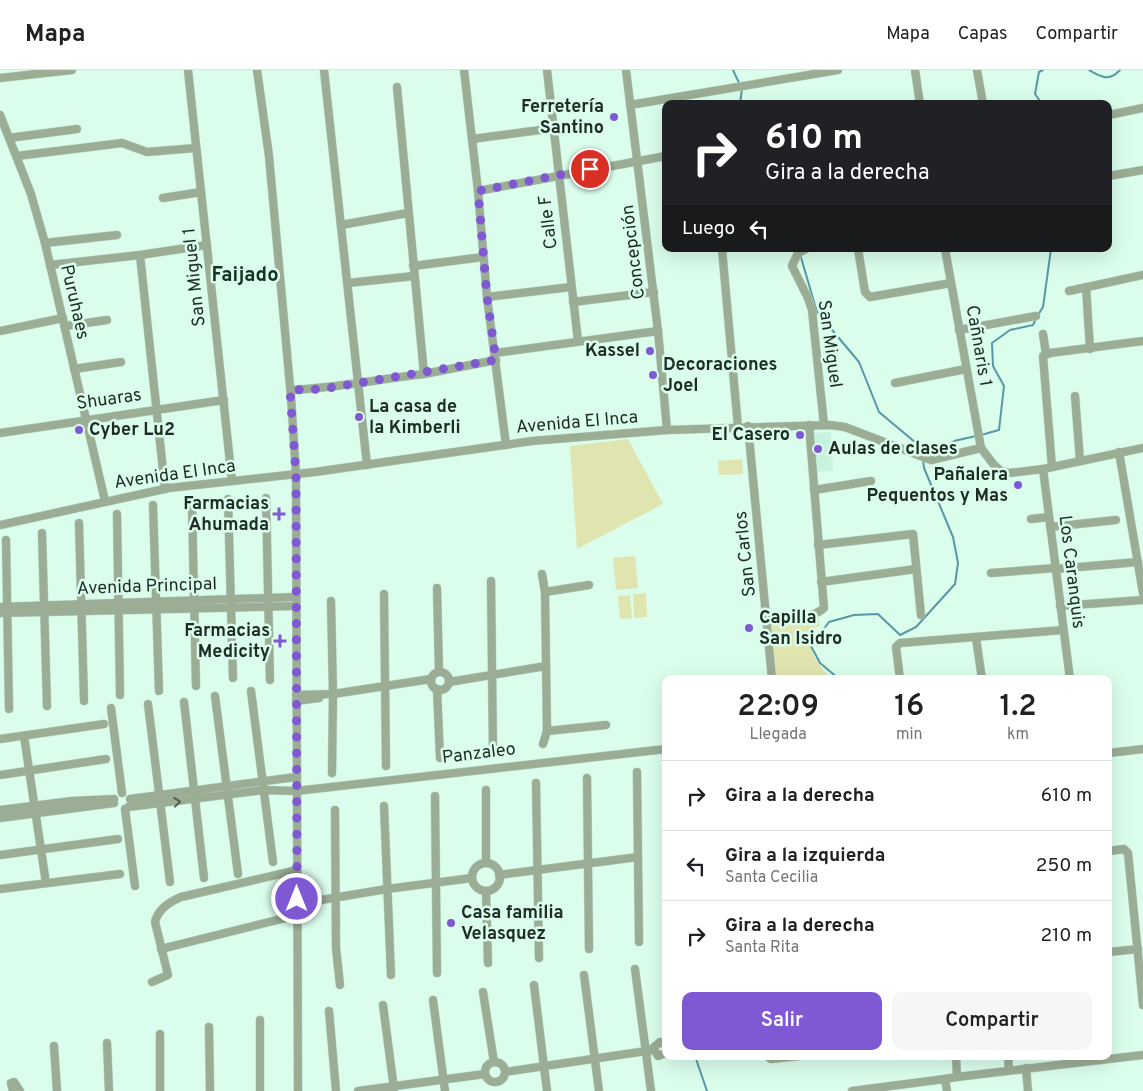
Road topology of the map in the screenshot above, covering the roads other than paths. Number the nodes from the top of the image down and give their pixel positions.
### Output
1 (72, 70) edge
2 (188, 70) edge
3 (257, 70) edge
4 (324, 70) edge
5 (464, 70) edge
6 (547, 70) edge
7 (626, 70) edge
8 (838, 70) edge
9 (915, 70) edge
10 (977, 70) edge
11 (0, 78) edge
12 (397, 88) dead end
13 (919, 100) edge
14 (982, 100) edge
15 (630, 105) junction
16 (1143, 108) edge
17 (1112, 114) edge
18 (0, 115) edge
19 (554, 128) junction
20 (77, 129) dead end
21 (9, 138) junction
22 (472, 139) junction
23 (196, 148) junction
24 (16, 156) junction
25 (662, 157) edge
26 (638, 160) junction
27 (1143, 170) edge
28 (558, 175) junction
29 (1112, 175) edge
30 (478, 191) junction
31 (201, 192) junction
32 (163, 198) dead end
33 (408, 213) junction
34 (341, 225) junction
35 (116, 235) dead end
36 (45, 243) junction
37 (207, 245) junction
38 (722, 252) edge
39 (800, 252) edge
40 (858, 252) edge
41 (946, 252) edge
42 (140, 255) junction
43 (483, 257) junction
44 (50, 266) junction
45 (413, 266) junction
46 (1143, 275) edge
47 (414, 276) junction
48 (348, 283) junction
49 (951, 283) junction
50 (571, 287) junction
51 (1086, 287) junction
52 (1069, 291) dead end
53 (654, 292) junction
54 (487, 297) junction
55 (573, 302) junction
56 (1036, 316) dead end
57 (107, 320) dead end
58 (64, 322) junction
59 (960, 330) junction
60 (0, 331) edge
61 (658, 331) junction
62 (1043, 334) dead end
63 (578, 341) junction
64 (1143, 341) edge
65 (1090, 350) junction
66 (1044, 355) junction
67 (495, 357) junction
68 (121, 362) dead end
69 (74, 369) junction
70 (966, 369) junction
71 (424, 374) junction
72 (358, 381) junction
73 (895, 383) dead end
74 (290, 390) junction
75 (1076, 396) dead end
76 (224, 400) junction
77 (156, 408) junction
78 (85, 418) junction
79 (809, 425) junction
80 (824, 425) junction
81 (748, 426) junction
82 (738, 427) junction
83 (668, 430) junction
84 (0, 433) edge
85 (506, 445) junction
86 (980, 445) junction
87 (1143, 448) edge
88 (1120, 452) junction
89 (1080, 461) junction
90 (367, 465) junction
91 (1052, 467) junction
92 (1043, 469) junction
93 (296, 474) junction
94 (232, 481) junction
95 (871, 481) dead end
96 (165, 489) junction
97 (814, 490) junction
98 (266, 498) dead end
99 (228, 499) dead end
100 (105, 501) junction
101 (192, 504) dead end
102 (153, 505) dead end
103 (117, 514) dead end
104 (1049, 517) junction
105 (1031, 519) dead end
106 (1116, 520) dead end
107 (79, 523) dead end
108 (0, 525) edge
109 (1050, 527) junction
110 (42, 533) dead end
111 (6, 540) dead end
112 (818, 545) junction
113 (1138, 562) junction
114 (1056, 568) junction
115 (916, 569) junction
116 (991, 573) dead end
117 (542, 574) dead end
118 (1142, 580) edge
119 (491, 581) dead end
120 (821, 582) junction
121 (589, 585) dead end
122 (437, 588) dead end
123 (545, 592) junction
124 (1143, 593) edge
125 (384, 594) dead end
126 (295, 597) junction
127 (1143, 600) edge
128 (331, 601) dead end
129 (268, 603) junction
130 (231, 604) junction
131 (194, 605) junction
132 (156, 606) junction
133 (295, 606) junction
134 (1060, 606) junction
135 (119, 607) junction
136 (44, 608) junction
137 (82, 608) junction
138 (3, 610) edge
139 (920, 615) dead end
140 (767, 620) junction
141 (1063, 630) junction
142 (976, 638) junction
143 (546, 666) junction
144 (438, 672) junction
145 (492, 674) junction
146 (772, 675) edge
147 (900, 675) edge
148 (981, 675) edge
149 (1069, 675) edge
150 (233, 678) dead end
151 (431, 679) junction
152 (270, 680) dead end
153 (449, 682) junction
154 (196, 686) dead end
155 (385, 688) junction
156 (437, 689) junction
157 (251, 690) dead end
158 (159, 691) dead end
159 (333, 694) junction
160 (120, 695) dead end
161 (215, 696) dead end
162 (296, 698) junction
163 (84, 701) dead end
164 (184, 702) dead end
165 (148, 704) dead end
166 (47, 706) dead end
167 (111, 708) dead end
168 (9, 709) dead end
169 (104, 724) dead end
170 (606, 725) dead end
171 (547, 731) junction
172 (24, 736) junction
173 (0, 739) edge
174 (543, 744) dead end
175 (662, 749) edge
176 (1143, 749) edge
177 (493, 753) dead end
178 (1112, 753) edge
179 (440, 758) dead end
180 (106, 759) dead end
181 (386, 766) dead end
182 (29, 771) junction
183 (332, 772) dead end
184 (637, 772) dead end
185 (0, 775) edge
186 (296, 777) junction
187 (587, 778) dead end
188 (262, 782) junction
189 (536, 783) dead end
190 (264, 790) junction
191 (486, 790) dead end
192 (227, 791) junction
193 (296, 791) junction
194 (122, 793) junction
195 (194, 795) junction
196 (435, 796) dead end
197 (160, 799) junction
198 (114, 801) junction
199 (128, 805) junction
200 (384, 806) dead end
201 (34, 809) junction
202 (0, 810) edge
203 (335, 810) dead end
204 (0, 818) edge
205 (118, 839) dead end
206 (40, 850) junction
207 (1112, 851) edge
208 (0, 855) edge
209 (638, 857) junction
210 (273, 862) dead end
211 (486, 863) junction
212 (586, 864) junction
213 (297, 870) junction
214 (536, 870) junction
215 (120, 874) dead end
216 (238, 874) dead end
217 (499, 875) junction
218 (204, 878) dead end
219 (472, 878) junction
220 (170, 882) dead end
221 (46, 884) junction
222 (436, 884) junction
223 (135, 886) dead end
224 (0, 889) edge
225 (387, 889) junction
226 (486, 890) junction
227 (335, 896) junction
228 (297, 901) junction
229 (297, 915) junction
230 (638, 942) dead end
231 (161, 949) junction
232 (589, 949) dead end
233 (1138, 949) junction
234 (1112, 952) edge
235 (539, 958) dead end
236 (488, 963) dead end
237 (635, 969) dead end
238 (437, 973) dead end
239 (391, 975) dead end
240 (584, 975) dead end
241 (152, 982) dead end
242 (340, 985) dead end
243 (534, 985) dead end
244 (483, 992) dead end
245 (433, 1000) dead end
246 (383, 1005) dead end
247 (1143, 1005) edge
248 (329, 1011) dead end
249 (260, 1020) dead end
250 (209, 1027) dead end
251 (160, 1034) dead end
252 (107, 1043) dead end
253 (662, 1044) edge
254 (54, 1046) dead end
255 (650, 1051) junction
256 (662, 1054) edge
257 (1143, 1055) edge
258 (1112, 1057) edge
259 (594, 1058) junction
260 (956, 1060) edge
261 (1008, 1060) edge
262 (1085, 1060) edge
263 (494, 1062) junction
264 (544, 1065) junction
265 (1026, 1068) junction
266 (1009, 1070) junction
267 (505, 1072) junction
268 (485, 1074) junction
269 (957, 1077) junction
270 (946, 1079) junction
271 (444, 1080) junction
272 (496, 1082) junction
273 (394, 1088) edge
274 (872, 1090) edge
275 (13, 1091) edge
276 (20, 1091) edge
277 (57, 1091) edge
278 (109, 1091) edge
279 (160, 1091) edge
280 (210, 1091) edge
281 (260, 1091) edge
282 (298, 1091) edge
283 (336, 1091) edge
284 (358, 1091) edge
285 (445, 1091) edge
286 (497, 1091) edge
287 (547, 1091) edge
288 (598, 1091) edge
289 (651, 1091) edge
290 (852, 1091) edge
291 (947, 1091) edge
292 (1028, 1091) edge

1 - 11 street
2 - 23 street, San Miguel 1
3 - 74 street
4 - 34 street
5 - 22 street
6 - 19 street, Calle F
7 - 15 street, Concepción
8 - 15 street
9 - 13 street
10 - 14 street
12 - 33 street
15 - 26 street, Concepción
16 - 17 street
18 - 21 street, Puruhaes
19 - 22 street
19 - 28 street, Calle F
20 - 21 street
21 - 24 street, Puruhaes
22 - 30 street
23 - 24 street
23 - 31 street, San Miguel 1
24 - 36 street, Puruhaes
25 - 26 street
26 - 28 street
26 - 53 street, Concepción
27 - 29 street
28 - 30 street
28 - 50 street, Calle F
30 - 43 street
31 - 32 street
31 - 37 street, San Miguel 1
33 - 34 street
33 - 45 street
34 - 48 street
35 - 36 street
36 - 44 street, Puruhaes
37 - 42 street
37 - 76 street, San Miguel 1
38 - 82 street
39 - 80 street, San Miguel
40 - 49 street
41 - 49 street, Cañnaris 1
42 - 44 street
42 - 77 street
43 - 45 street
43 - 54 street
44 - 58 street, Puruhaes
45 - 47 street
46 - 51 street
47 - 48 street
47 - 71 street
48 - 72 street
49 - 59 street, Cañnaris 1
50 - 54 street
50 - 55 street, Calle F
51 - 52 street
51 - 65 street
53 - 55 street
53 - 61 street, Concepción
54 - 67 street
55 - 63 street, Calle F
56 - 59 street
57 - 58 street
58 - 60 street
58 - 69 street, Puruhaes
59 - 70 street, Cañnaris 1
61 - 63 street
61 - 83 street, Concepción
62 - 66 street
63 - 67 street
64 - 65 street
65 - 66 street
66 - 91 street
67 - 71 street
67 - 85 street
68 - 69 street
69 - 78 street, Puruhaes
70 - 73 street
70 - 86 street, Cañnaris 1
71 - 72 street
72 - 74 street
72 - 90 street
74 - 93 street
75 - 89 street
76 - 77 street, Shuaras
76 - 94 street, San Miguel 1
77 - 78 street, Shuaras
77 - 96 street
78 - 84 street, Shuaras
78 - 100 street, Puruhaes
79 - 80 street, Avenida El Inca
79 - 81 street, Avenida El Inca
79 - 97 street
80 - 86 street, Avenida El Inca
81 - 82 street, Avenida El Inca
81 - 140 street, San Carlos
82 - 83 street, Avenida El Inca
83 - 85 street, Avenida El Inca
85 - 90 street, Avenida El Inca
86 - 92 street
87 - 88 street
88 - 89 street
88 - 113 street
89 - 91 street
90 - 93 street, Avenida El Inca
91 - 92 street
92 - 104 street, Los Caranquis
93 - 94 street, Avenida El Inca
93 - 126 street
94 - 96 street, Avenida El Inca
95 - 97 street
96 - 100 street, Avenida El Inca
97 - 112 street
98 - 129 street
99 - 130 street
100 - 108 street, Avenida El Inca
101 - 131 street
102 - 132 street
103 - 135 street
104 - 105 street
104 - 109 street, Los Caranquis
106 - 109 street
107 - 137 street
109 - 114 street, Los Caranquis
110 - 136 street
111 - 138 street
112 - 115 street
112 - 120 street
113 - 114 street
113 - 118 street
114 - 116 street
114 - 134 street, Los Caranquis
115 - 120 street
115 - 139 street
117 - 123 street
118 - 124 street
119 - 145 street
120 - 140 street
121 - 123 street
122 - 144 street
123 - 143 street
125 - 155 street
126 - 129 street, Avenida Principal
126 - 133 street
127 - 134 street
128 - 159 street
129 - 130 street, Avenida Principal
129 - 133 street, Avenida Principal
129 - 152 street
130 - 131 street, Avenida Principal
130 - 150 street
131 - 132 street, Avenida Principal
131 - 154 street
132 - 135 street, Avenida Principal
132 - 158 street
133 - 162 street
134 - 141 street, Los Caranquis
135 - 137 street, Avenida Principal
135 - 160 street
136 - 137 street, Avenida Principal
136 - 138 street, Avenida Principal
136 - 166 street
137 - 163 street
138 - 168 street
140 - 146 street, San Carlos
141 - 142 street
141 - 149 street, Los Caranquis
142 - 147 street
142 - 148 street
143 - 145 street
143 - 171 street
144 - 151 street
144 - 153 street
145 - 153 street
145 - 177 street
151 - 155 street
151 - 156 street
153 - 156 street
155 - 159 street
155 - 181 street
156 - 179 street
157 - 188 street
159 - 162 street
159 - 183 street
161 - 192 street
162 - 186 street
164 - 195 street
165 - 197 street
167 - 194 street
169 - 172 street
170 - 171 street
171 - 174 street
172 - 173 street
172 - 182 street
175 - 193 street, Panzaleo
176 - 178 street
180 - 182 street
182 - 185 street
182 - 201 street
184 - 209 street
186 - 188 street
186 - 193 street
187 - 212 street
188 - 190 street
188 - 192 street
189 - 214 street
190 - 192 street, Panzaleo
190 - 193 street, Panzaleo
190 - 210 street
191 - 211 street
192 - 195 street
192 - 216 street
193 - 213 street
194 - 198 street
194 - 199 street
195 - 197 street
195 - 218 street
196 - 222 street
197 - 199 street
197 - 220 street
198 - 199 street
198 - 201 street
199 - 223 street
200 - 225 street
201 - 202 street
201 - 204 street
201 - 206 street
203 - 227 street
205 - 206 street
206 - 208 street
206 - 221 street
207 - 233 street
209 - 212 street
209 - 230 street
211 - 217 street
211 - 219 street
212 - 214 street
212 - 232 street
213 - 228 street
213 - 231 street
214 - 217 street
214 - 235 street
215 - 221 street
217 - 226 street
219 - 222 street
219 - 226 street
221 - 224 street
222 - 225 street
222 - 238 street
225 - 227 street
225 - 239 street
226 - 236 street
227 - 228 street
227 - 242 street
228 - 229 street
229 - 231 street
229 - 282 street
231 - 241 street
233 - 234 street
233 - 247 street
237 - 255 street
240 - 259 street
243 - 264 street
244 - 263 street
245 - 271 street
246 - 273 street
248 - 283 street
249 - 281 street
250 - 280 street
251 - 279 street
252 - 278 street
253 - 255 street
254 - 277 street
255 - 256 street
255 - 259 street
255 - 289 street
257 - 258 street
259 - 264 street
259 - 288 street
260 - 269 street
261 - 266 street
262 - 265 street
263 - 267 street
263 - 268 street
264 - 267 street
264 - 287 street
265 - 266 street
265 - 292 street
266 - 269 street
267 - 272 street
268 - 271 street
268 - 272 street
269 - 270 street
270 - 274 street
270 - 291 street
271 - 273 street
271 - 285 street
272 - 286 street
273 - 284 street
274 - 290 street
275 - 276 street

